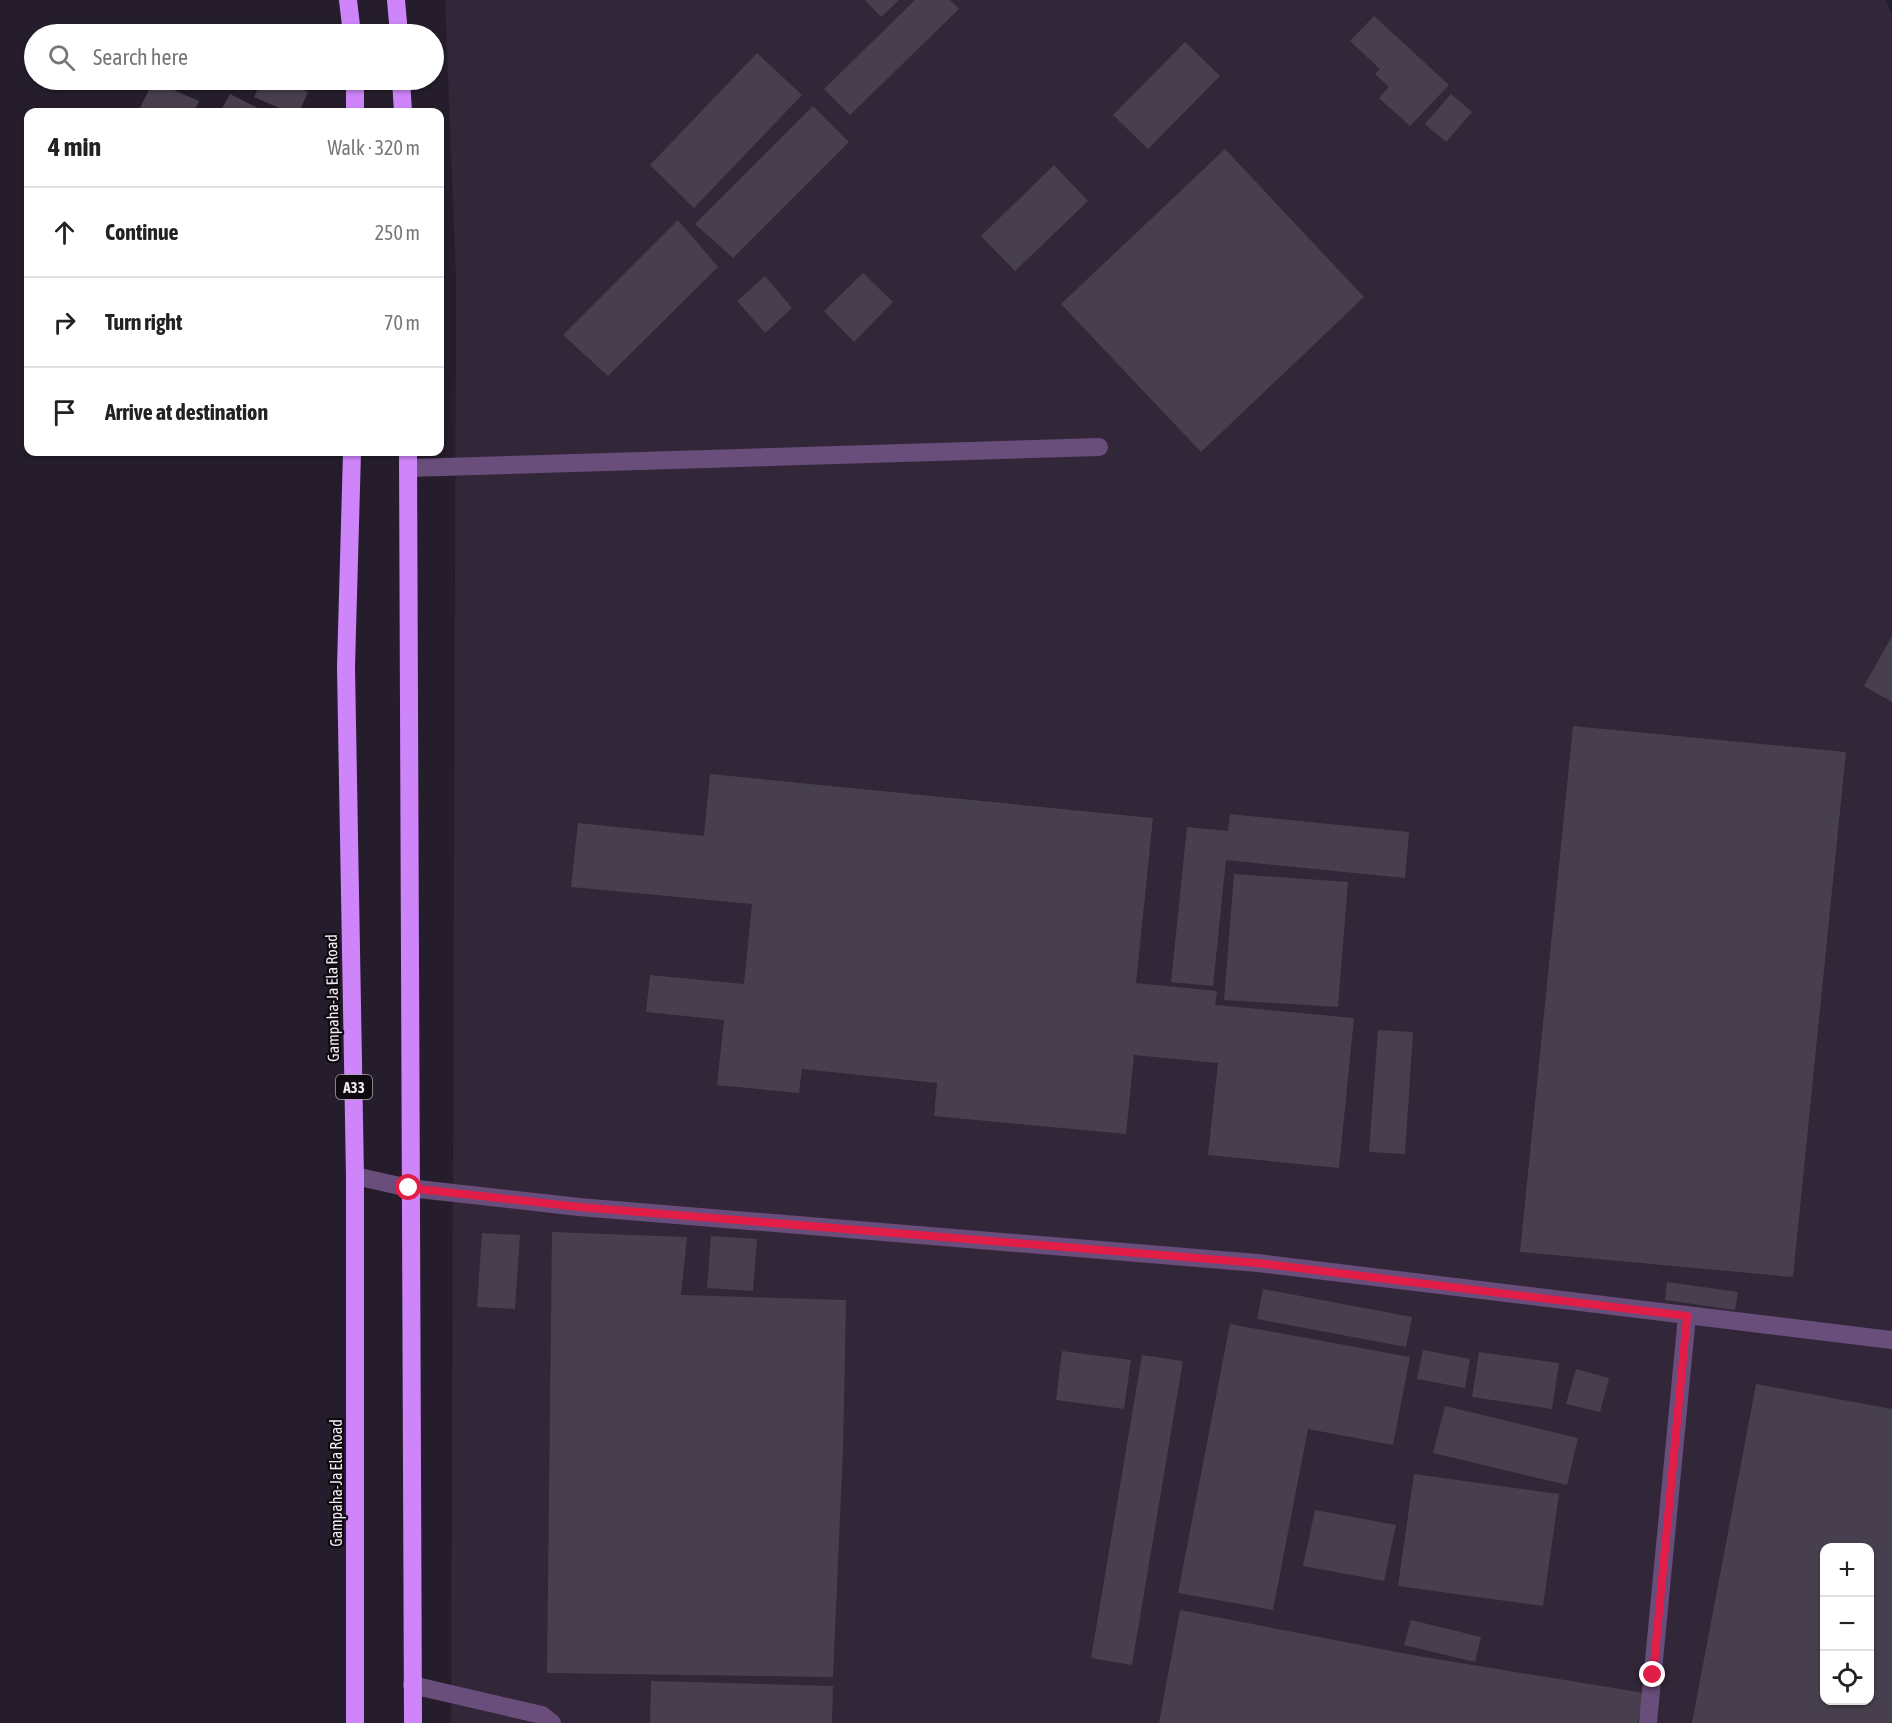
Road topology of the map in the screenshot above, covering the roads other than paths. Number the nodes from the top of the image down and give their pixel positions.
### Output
1 (348, 0) edge
2 (396, 0) edge
3 (351, 24) edge
4 (398, 24) edge
5 (354, 90) edge
6 (401, 90) edge
7 (355, 108) edge
8 (402, 108) edge
9 (1099, 447) dead end
10 (352, 456) edge
11 (408, 460) edge
12 (355, 1176) junction
13 (409, 1188) junction
14 (1687, 1316) junction
15 (1892, 1340) edge
16 (412, 1686) junction
17 (355, 1723) edge
18 (413, 1723) edge
19 (552, 1723) edge
20 (1648, 1723) edge

1 - 3 highway
2 - 4 highway
5 - 7 highway
6 - 8 highway
9 - 11 lane
10 - 12 highway, Gampaha-Ja Ela Road / A33
11 - 13 highway
12 - 13 lane
12 - 17 highway, Gampaha-Ja Ela Road / A33
13 - 14 lane
13 - 16 highway
14 - 15 lane
14 - 20 lane
16 - 18 highway
16 - 19 lane

